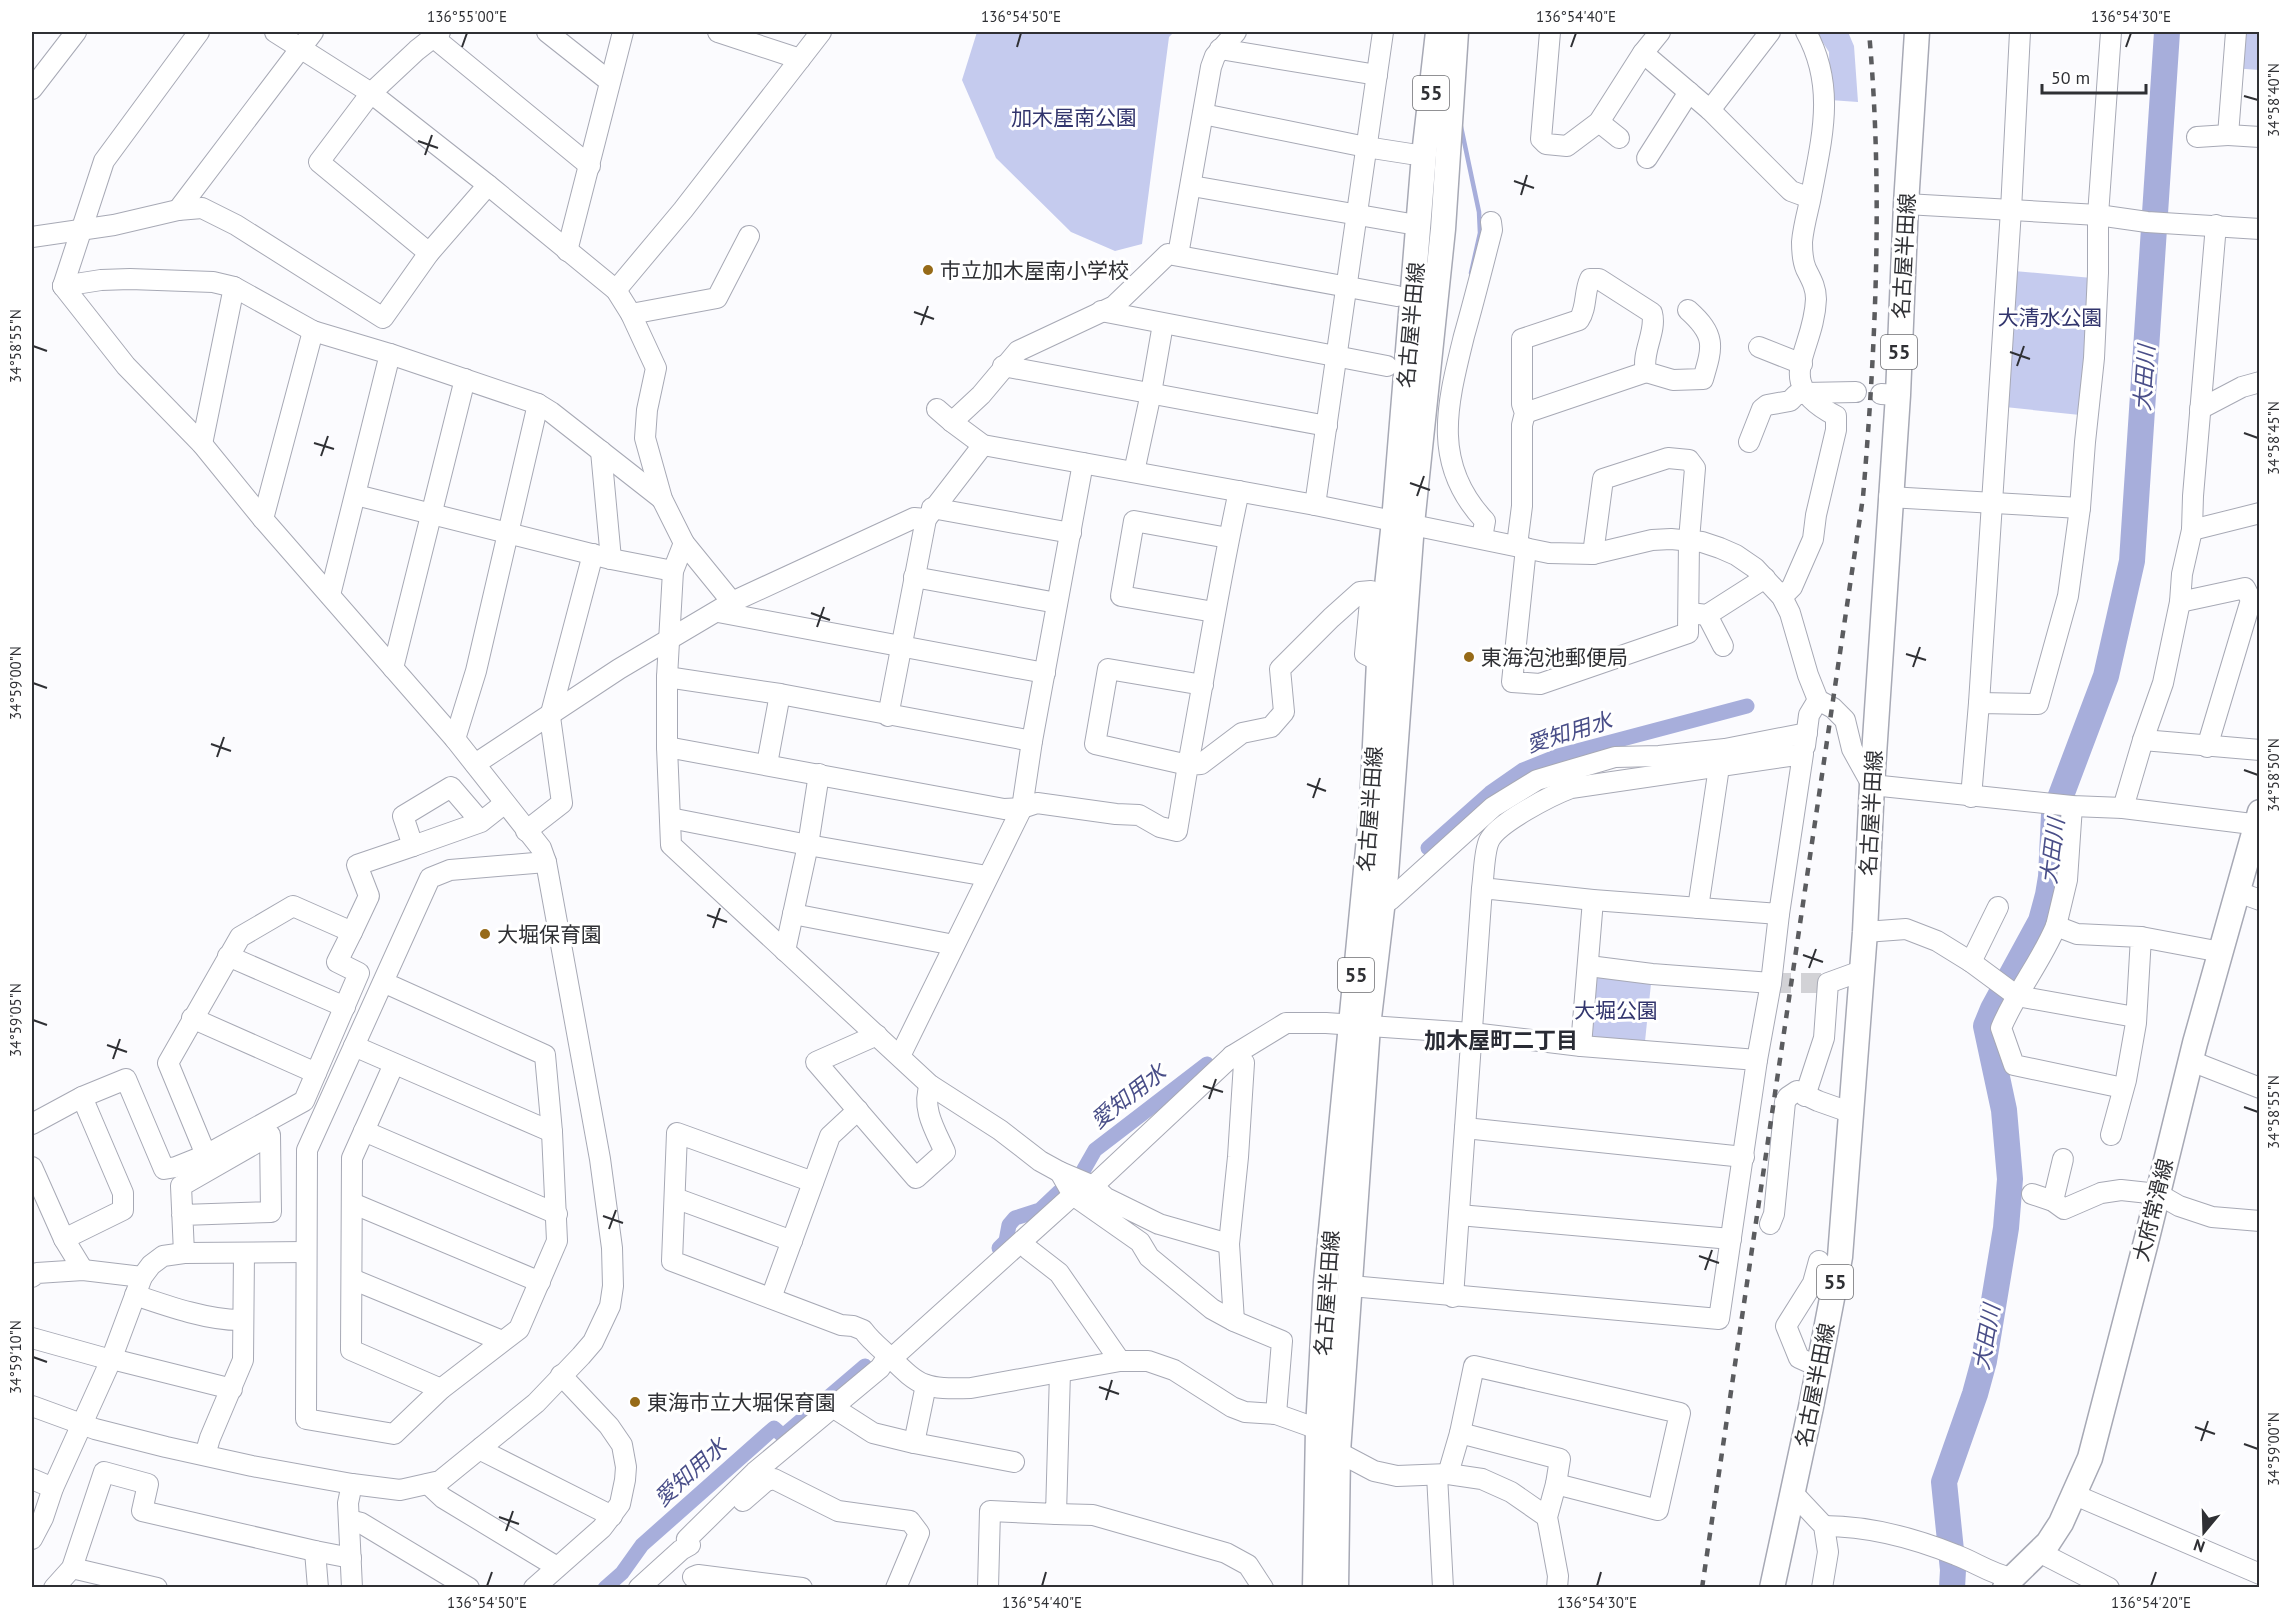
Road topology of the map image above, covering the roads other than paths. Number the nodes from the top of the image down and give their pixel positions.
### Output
1 (75, 32) edge
2 (199, 32) edge
3 (275, 32) edge
4 (313, 32) edge
5 (547, 32) edge
6 (623, 32) edge
7 (718, 32) edge
8 (821, 32) edge
9 (1236, 32) edge
10 (1383, 32) edge
11 (1438, 32) edge
12 (1456, 32) edge
13 (1550, 32) edge
14 (1659, 32) edge
15 (1770, 32) edge
16 (1806, 32) edge
17 (1917, 32) edge
18 (2020, 32) edge
19 (2111, 32) edge
20 (2236, 32) edge
21 (436, 34) edge
22 (302, 48) junction
23 (1220, 49) junction
24 (1643, 53) junction
25 (800, 59) junction
26 (1377, 75) junction
27 (609, 81) junction
28 (32, 89) edge
29 (1689, 92) junction
30 (371, 93) junction
31 (1710, 110) junction
32 (1203, 114) junction
33 (1599, 122) junction
34 (2228, 135) junction
35 (2197, 137) dead end
36 (2259, 137) edge
37 (1619, 138) dead end
38 (1366, 147) junction
39 (1411, 154) dead end
40 (1647, 158) dead end
41 (590, 166) junction
42 (488, 185) junction
43 (1192, 186) junction
44 (1810, 198) junction
45 (1906, 204) junction
46 (178, 210) junction
47 (2011, 210) junction
48 (1356, 215) junction
49 (2098, 216) junction
50 (1491, 222) dead end
51 (1405, 223) dead end
52 (2216, 225) junction
53 (82, 229) junction
54 (2259, 229) edge
55 (748, 236) dead end
56 (32, 237) edge
57 (567, 251) junction
58 (429, 254) junction
59 (1178, 255) junction
60 (63, 286) junction
61 (1347, 286) junction
62 (234, 287) junction
63 (616, 290) junction
64 (1397, 296) dead end
65 (1688, 310) dead end
66 (1101, 311) junction
67 (631, 314) junction
68 (1163, 324) junction
69 (312, 331) junction
70 (1759, 347) dead end
71 (390, 354) junction
72 (1337, 357) junction
73 (1802, 364) junction
74 (1003, 366) junction
75 (1387, 366) dead end
76 (1646, 372) junction
77 (465, 379) junction
78 (2259, 382) edge
79 (1856, 392) dead end
80 (1151, 393) junction
81 (1804, 393) junction
82 (538, 404) junction
83 (2200, 410) junction
84 (1526, 413) junction
85 (1326, 426) junction
86 (1749, 442) dead end
87 (202, 444) junction
88 (983, 445) junction
89 (600, 451) junction
90 (1083, 463) junction
91 (1134, 472) junction
92 (1239, 492) junction
93 (356, 495) junction
94 (1890, 497) junction
95 (662, 499) junction
96 (1991, 504) junction
97 (1315, 505) junction
98 (2080, 508) junction
99 (929, 513) junction
100 (2259, 513) edge
101 (430, 514) junction
102 (262, 519) junction
103 (1403, 523) junction
104 (2192, 530) junction
105 (1071, 533) junction
106 (507, 534) junction
107 (1228, 538) junction
108 (1482, 538) junction
109 (1689, 540) junction
110 (684, 543) junction
111 (1522, 547) junction
112 (1593, 554) junction
113 (602, 556) junction
114 (673, 571) junction
115 (914, 577) junction
116 (1765, 578) junction
117 (330, 595) junction
118 (1782, 597) junction
119 (2180, 598) junction
120 (1057, 603) junction
121 (725, 607) junction
122 (1214, 612) junction
123 (1699, 614) junction
124 (669, 640) junction
125 (1723, 646) dead end
126 (902, 648) junction
127 (1379, 661) junction
128 (393, 668) junction
129 (1045, 673) junction
130 (667, 677) junction
131 (1203, 684) junction
132 (780, 694) junction
133 (1818, 700) junction
134 (1979, 703) junction
135 (888, 716) junction
136 (550, 717) junction
137 (1806, 733) junction
138 (455, 739) junction
139 (2143, 740) junction
140 (1032, 741) junction
141 (667, 747) junction
142 (2207, 747) junction
143 (2259, 750) edge
144 (1803, 754) junction
145 (475, 764) junction
146 (767, 764) junction
147 (1188, 765) junction
148 (1719, 767) junction
149 (819, 774) junction
150 (1872, 784) junction
151 (1971, 797) junction
152 (505, 803) junction
153 (2063, 805) junction
154 (1022, 808) junction
155 (2123, 808) junction
156 (670, 818) junction
157 (2258, 820) edge
158 (481, 822) junction
159 (526, 831) junction
160 (808, 845) junction
161 (413, 846) junction
162 (546, 862) junction
163 (987, 876) junction
164 (1482, 888) junction
165 (2249, 896) edge
166 (1593, 900) junction
167 (1382, 901) junction
168 (1998, 907) dead end
169 (1698, 908) junction
170 (793, 914) junction
171 (1779, 914) junction
172 (2056, 926) junction
173 (352, 932) junction
174 (1865, 932) junction
175 (2141, 937) junction
176 (954, 945) junction
177 (785, 951) junction
178 (2221, 952) junction
179 (228, 956) junction
180 (1971, 962) junction
181 (1589, 966) junction
182 (1861, 971) junction
183 (383, 982) junction
184 (1771, 983) junction
185 (2017, 996) junction
186 (345, 1007) junction
187 (2135, 1017) junction
188 (192, 1018) junction
189 (1360, 1025) junction
190 (1472, 1033) junction
191 (877, 1035) junction
192 (354, 1046) junction
193 (1581, 1046) junction
194 (900, 1056) junction
195 (1232, 1056) junction
196 (1757, 1060) junction
197 (2191, 1061) junction
198 (394, 1064) junction
199 (316, 1073) junction
200 (930, 1085) junction
201 (2123, 1088) junction
202 (2259, 1088) edge
203 (1805, 1096) junction
204 (82, 1097) junction
205 (858, 1110) junction
206 (1852, 1113) junction
207 (32, 1124) edge
208 (1466, 1128) junction
209 (364, 1131) junction
210 (552, 1132) junction
211 (2111, 1136) dead end
212 (206, 1155) junction
213 (1744, 1157) junction
214 (2062, 1159) dead end
215 (32, 1167) edge
216 (1060, 1172) junction
217 (813, 1182) junction
218 (1093, 1186) junction
219 (2032, 1194) dead end
220 (2158, 1194) junction
221 (1073, 1195) junction
222 (675, 1198) junction
223 (2053, 1201) junction
224 (352, 1203) junction
225 (557, 1214) junction
226 (182, 1215) junction
227 (1459, 1215) junction
228 (2259, 1221) edge
229 (1770, 1224) dead end
230 (64, 1239) junction
231 (1731, 1239) junction
232 (792, 1241) junction
233 (1229, 1244) junction
234 (1028, 1249) dead end
235 (306, 1252) junction
236 (184, 1253) junction
237 (244, 1253) junction
238 (1819, 1261) dead end
239 (33, 1270) edge
240 (82, 1270) junction
241 (352, 1279) junction
242 (540, 1282) junction
243 (139, 1286) junction
244 (1351, 1286) junction
245 (1453, 1297) junction
246 (771, 1298) junction
247 (243, 1320) junction
248 (1234, 1321) junction
249 (32, 1338) edge
250 (502, 1341) junction
251 (890, 1357) junction
252 (112, 1360) junction
253 (1120, 1361) junction
254 (1819, 1367) junction
255 (1060, 1372) junction
256 (561, 1375) junction
257 (926, 1385) junction
258 (232, 1389) junction
259 (441, 1389) junction
260 (32, 1406) edge
261 (834, 1407) junction
262 (1276, 1414) junction
263 (83, 1424) junction
264 (1318, 1429) junction
265 (1460, 1433) junction
266 (914, 1443) junction
267 (482, 1447) junction
268 (1338, 1452) junction
269 (205, 1455) junction
270 (1014, 1462) dead end
271 (1442, 1475) junction
272 (32, 1479) edge
273 (352, 1484) junction
274 (428, 1484) junction
275 (1556, 1484) junction
276 (53, 1488) junction
277 (1792, 1492) junction
278 (2075, 1495) junction
279 (1056, 1514) junction
280 (612, 1516) junction
281 (1547, 1517) junction
282 (349, 1520) junction
283 (1824, 1526) junction
284 (32, 1539) edge
285 (686, 1548) junction
286 (315, 1551) junction
287 (2039, 1552) junction
288 (351, 1558) junction
289 (556, 1567) junction
290 (72, 1568) junction
291 (2259, 1575) edge
292 (695, 1582) edge
293 (2008, 1583) edge
294 (54, 1587) edge
295 (157, 1587) edge
296 (318, 1587) edge
297 (352, 1587) edge
298 (470, 1587) edge
299 (534, 1587) edge
300 (639, 1587) edge
301 (802, 1587) edge
302 (896, 1587) edge
303 (988, 1587) edge
304 (1263, 1587) edge
305 (1315, 1587) edge
306 (1336, 1587) edge
307 (1443, 1587) edge
308 (1557, 1587) edge
309 (1772, 1587) edge
310 (1822, 1587) edge
311 (2109, 1587) edge

1 - 28 street
2 - 53 street
3 - 22 street
4 - 22 street
5 - 27 street
6 - 27 street
7 - 25 street
8 - 25 street
9 - 23 street
10 - 26 street
11 - 103 main road, 名古屋半田線 / 55
12 - 103 main road, 名古屋半田線 / 55
13 - 33 street
14 - 24 street
15 - 31 street
16 - 44 street
17 - 45 main road, 名古屋半田線 / 55
18 - 47 street
19 - 49 street
20 - 34 street
21 - 30 street
21 - 41 street
22 - 30 street
22 - 46 street
23 - 26 street
23 - 32 street
24 - 29 street
24 - 33 street
25 - 63 street
26 - 38 street
27 - 41 street
29 - 31 street
29 - 40 street
30 - 42 street
30 - 58 street
31 - 44 street
32 - 38 street
32 - 43 street
33 - 37 street
34 - 35 street
34 - 36 street
38 - 39 street
38 - 48 street
41 - 57 street
42 - 57 street
42 - 58 street
43 - 48 street
43 - 59 street
44 - 73 street
45 - 47 street
45 - 94 main road, 名古屋半田線 / 55
46 - 53 street
46 - 58 street
47 - 49 street
47 - 96 street
48 - 51 street
48 - 61 street
49 - 52 street
49 - 98 street
50 - 108 street
52 - 54 street
52 - 83 street
53 - 56 street
53 - 60 street
55 - 67 street
57 - 63 street
59 - 61 street
59 - 66 street
60 - 62 street
60 - 87 street
61 - 64 street
61 - 72 street
62 - 69 street
62 - 87 street
63 - 67 street
65 - 76 street
66 - 68 street
66 - 74 street
67 - 95 street
68 - 72 street
68 - 80 street
69 - 71 street
69 - 102 street
70 - 73 street
71 - 77 street
71 - 93 street
72 - 75 street
72 - 85 street
73 - 81 street
74 - 80 street
74 - 88 street
76 - 84 street
76 - 84 street
77 - 82 street
77 - 101 street
78 - 83 street
79 - 81 street
80 - 85 street
80 - 91 street
81 - 86 street
81 - 118 street
82 - 89 street
82 - 106 street
83 - 104 street
84 - 111 street
85 - 97 street
87 - 102 street
88 - 90 street
88 - 99 street
89 - 95 street
89 - 113 street
90 - 91 street
90 - 105 street
91 - 92 street
92 - 97 street
92 - 107 street
93 - 101 street
93 - 117 street
94 - 96 street
94 - 150 main road, 名古屋半田線 / 55
95 - 110 street
96 - 98 street
96 - 134 street
97 - 103 street
98 - 134 street
99 - 105 street
99 - 115 street
99 - 121 street
100 - 104 street
101 - 106 street
101 - 128 street
102 - 117 street
103 - 108 street
103 - 127 main road, 名古屋半田線 / 55
103 - 167 main road, 名古屋半田線 / 55
104 - 119 street
105 - 120 street
106 - 113 street
106 - 138 street
107 - 122 street
107 - 122 street
108 - 111 street
109 - 112 street
109 - 112 street
109 - 116 street
109 - 123 street
110 - 114 street
110 - 121 street
111 - 112 street
111 - 123 street
113 - 114 street
113 - 136 street
114 - 124 street
115 - 120 street
115 - 126 street
116 - 118 street
116 - 123 street
117 - 128 street
118 - 133 street
119 - 139 street
119 - 142 street
120 - 129 street
121 - 124 street
121 - 126 street
122 - 131 street
123 - 125 street
124 - 130 street
124 - 136 street
126 - 129 street
126 - 135 street
127 - 147 street
127 - 189 main road, 名古屋半田線 / 55
128 - 138 street
129 - 140 street
130 - 132 street
130 - 141 street
131 - 147 street
131 - 147 street
132 - 135 street
132 - 146 street
133 - 137 street
133 - 150 street
134 - 151 street
135 - 140 street
136 - 145 street
136 - 159 street
137 - 144 street
137 - 167 street
138 - 145 street
139 - 142 street
139 - 155 street
140 - 154 street
141 - 146 street
141 - 156 street
142 - 143 street
144 - 148 street
144 - 171 street
145 - 152 street
146 - 149 street
147 - 154 street
148 - 164 street
148 - 169 street
149 - 154 street
149 - 160 street
150 - 151 street
150 - 174 main road, 名古屋半田線 / 55
151 - 153 street
152 - 158 street
152 - 159 street
153 - 155 street
153 - 172 street
154 - 163 street
155 - 157 street
156 - 160 street
156 - 177 street
157 - 165 main road, 大府常滑線
158 - 161 street
158 - 161 street
159 - 162 street
160 - 163 street
160 - 170 street
161 - 173 street
162 - 183 street
162 - 256 street
163 - 176 street
164 - 166 street
164 - 190 street
165 - 178 main road, 大府常滑線
166 - 169 street
166 - 181 street
167 - 189 main road, 名古屋半田線 / 55
168 - 180 street
169 - 171 street
170 - 176 street
170 - 177 street
171 - 184 street
172 - 175 street
172 - 185 street
173 - 179 street
173 - 186 street
174 - 180 street
174 - 182 main road, 名古屋半田線 / 55
175 - 178 street
175 - 187 street
176 - 194 street
177 - 191 street
178 - 197 main road, 大府常滑線
179 - 186 street
179 - 188 street
180 - 185 street
181 - 184 street
181 - 193 street
182 - 203 street
182 - 206 main road, 名古屋半田線 / 55
183 - 192 street
183 - 210 street
184 - 196 street
185 - 187 street
185 - 201 street
186 - 199 street
187 - 201 street
188 - 199 street
188 - 212 street
189 - 190 street
189 - 195 street
189 - 244 main road, 名古屋半田線 / 55
189 - 264 main road, 名古屋半田線 / 55
190 - 193 street
190 - 208 street
191 - 194 street
191 - 205 street
192 - 198 street
192 - 235 street
193 - 196 street
194 - 200 street
195 - 218 street
195 - 233 street
196 - 213 street
197 - 202 street
197 - 220 main road, 大府常滑線
198 - 209 street
198 - 210 street
199 - 212 street
200 - 205 street
200 - 216 street
201 - 211 street
203 - 206 street
203 - 229 street
204 - 207 street
204 - 212 street
204 - 230 street
205 - 217 street
206 - 254 main road, 名古屋半田線 / 55
208 - 213 street
208 - 227 street
209 - 224 street
209 - 225 street
210 - 225 street
213 - 231 street
214 - 223 street
215 - 230 street
216 - 218 street
216 - 221 street
217 - 222 street
217 - 232 street
218 - 233 street
219 - 223 street
220 - 223 street
220 - 228 street
220 - 278 main road, 大府常滑線
221 - 248 street
221 - 251 street
222 - 232 street
222 - 246 street
224 - 241 street
224 - 242 street
225 - 242 street
226 - 226 street
226 - 236 street
227 - 231 street
227 - 245 street
230 - 240 street
231 - 245 street
232 - 246 street
233 - 248 street
234 - 253 street
235 - 237 street
235 - 259 street
236 - 237 street
236 - 243 street
237 - 247 street
238 - 254 street
239 - 240 street
240 - 243 street
241 - 250 street
241 - 259 street
242 - 250 street
243 - 247 street
243 - 252 street
244 - 245 street
244 - 268 main road, 名古屋半田線 / 55
246 - 251 street
247 - 258 street
248 - 262 street
249 - 252 street
250 - 259 street
251 - 257 street
251 - 261 street
252 - 258 street
252 - 263 street
253 - 255 street
253 - 262 street
254 - 277 main road, 名古屋半田線 / 55
255 - 257 street
255 - 279 street
256 - 267 street
256 - 280 street
257 - 266 street
258 - 269 street
260 - 263 street
261 - 266 street
261 - 285 street
262 - 264 street
263 - 269 street
263 - 276 street
264 - 268 street
264 - 305 main road, 名古屋半田線 / 55
265 - 271 street
265 - 275 street
265 - 275 street
266 - 270 street
267 - 274 street
267 - 280 street
268 - 271 street
268 - 306 main road, 名古屋半田線 / 55
269 - 273 street
271 - 281 street
271 - 307 street
272 - 276 street
273 - 274 street
273 - 282 street
274 - 289 street
275 - 281 street
276 - 284 street
277 - 283 street
277 - 309 main road, 名古屋半田線 / 55
278 - 287 main road, 大府常滑線
278 - 291 street
279 - 303 street
279 - 304 street
280 - 289 street
281 - 308 street
282 - 288 street
282 - 298 street
283 - 293 street
283 - 310 street
285 - 292 street
285 - 300 street
285 - 302 street
286 - 288 street
286 - 290 street
286 - 296 street
287 - 293 main road, 大府常滑線
287 - 311 street
288 - 297 street
289 - 299 street
290 - 294 street
290 - 295 street
292 - 301 street

